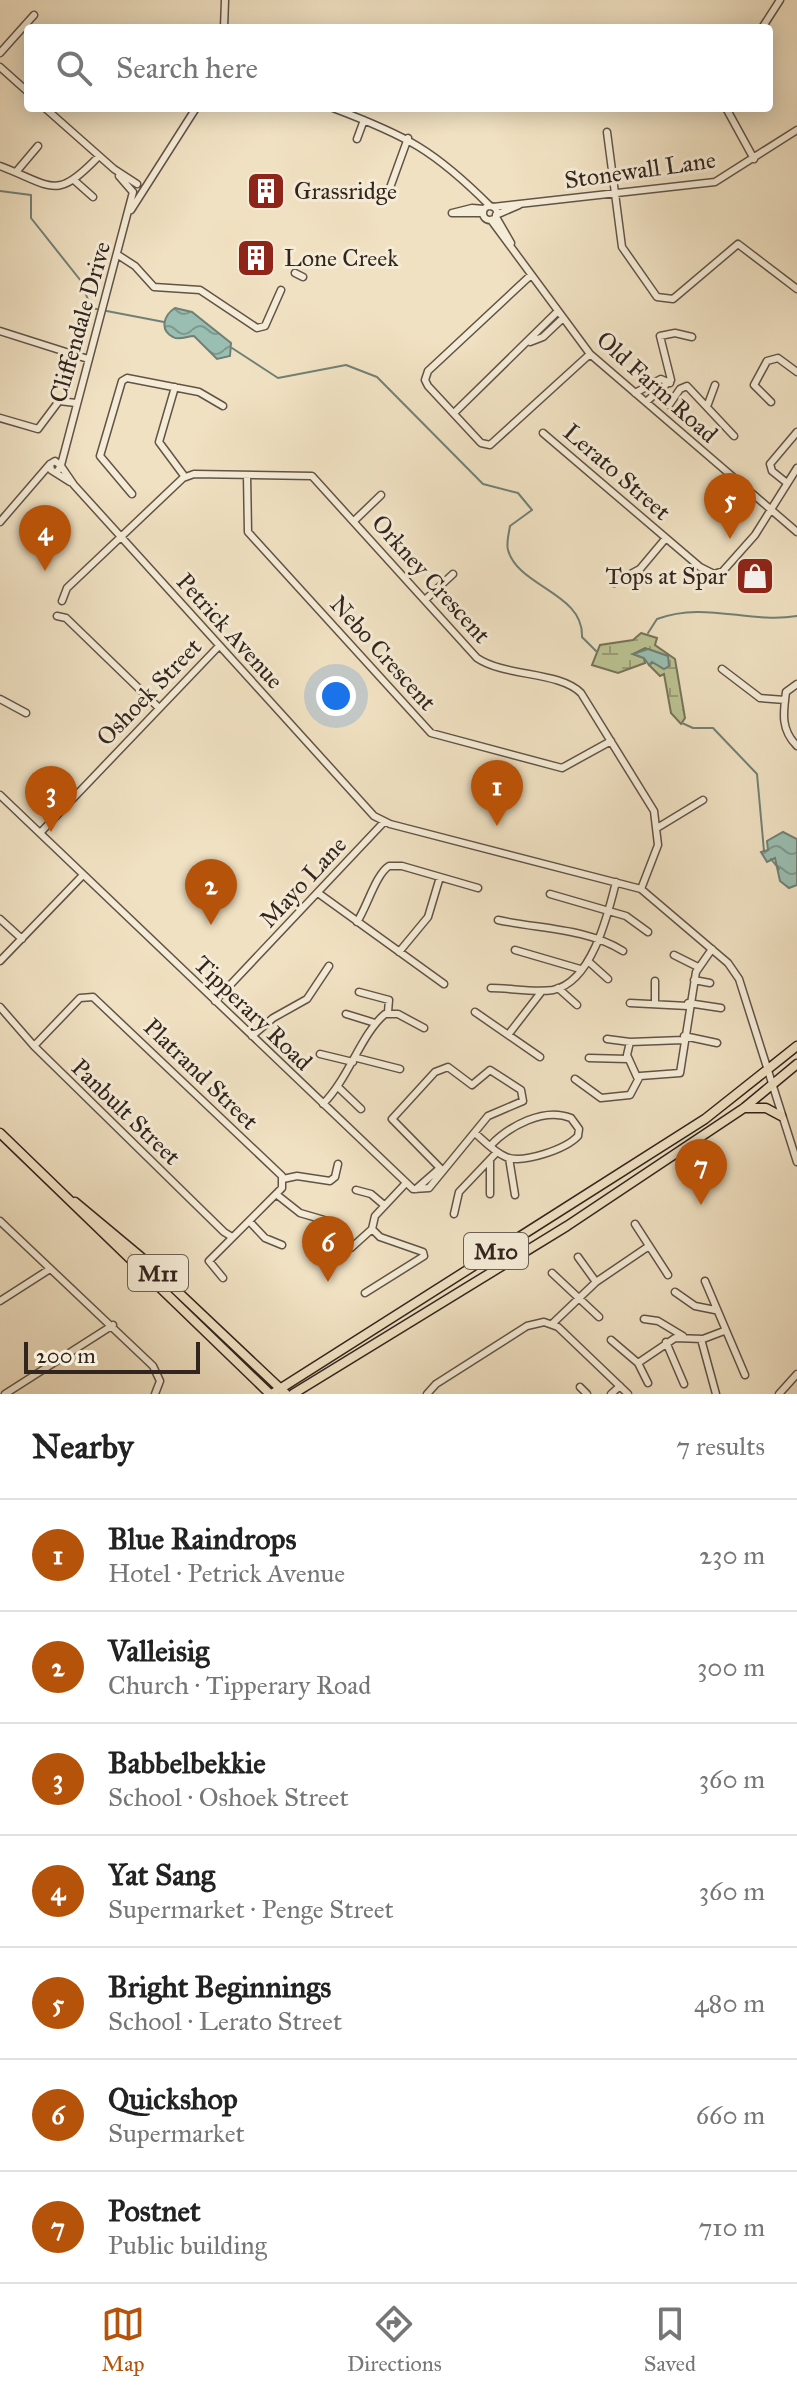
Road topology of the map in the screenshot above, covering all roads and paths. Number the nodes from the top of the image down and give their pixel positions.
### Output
1 (225, 0) edge
2 (780, 0) edge
3 (34, 15) dead end
4 (26, 24) edge
5 (224, 24) edge
6 (765, 24) edge
7 (24, 26) edge
8 (0, 53) edge
9 (0, 67) edge
10 (24, 88) edge
11 (50, 112) edge
12 (193, 112) edge
13 (343, 112) edge
14 (728, 112) edge
15 (364, 120) junction
16 (797, 130) edge
17 (607, 132) dead end
18 (408, 138) junction
19 (357, 139) dead end
20 (38, 146) dead end
21 (99, 156) junction
22 (754, 159) junction
23 (0, 166) edge
24 (114, 169) junction
25 (16, 172) junction
26 (75, 181) junction
27 (140, 185) junction
28 (135, 193) junction
29 (615, 194) junction
30 (387, 196) dead end
31 (93, 197) dead end
32 (522, 203) junction
33 (487, 209) junction
34 (494, 218) junction
35 (118, 255) junction
36 (295, 273) dead end
37 (531, 275) junction
38 (303, 277) dead end
39 (797, 289) edge
40 (281, 290) dead end
41 (557, 312) junction
42 (562, 319) junction
43 (0, 331) edge
44 (692, 337) dead end
45 (530, 342) junction
46 (590, 354) junction
47 (88, 359) junction
48 (797, 372) edge
49 (670, 383) junction
50 (715, 385) dead end
51 (175, 387) junction
52 (635, 393) junction
53 (646, 402) junction
54 (771, 402) dead end
55 (76, 403) junction
56 (708, 404) junction
57 (669, 405) dead end
58 (223, 406) dead end
59 (656, 411) junction
60 (454, 413) junction
61 (0, 418) edge
62 (665, 420) junction
63 (797, 432) edge
64 (543, 433) dead end
65 (734, 436) dead end
66 (65, 440) junction
67 (52, 463) junction
68 (61, 465) junction
69 (797, 468) edge
70 (56, 473) junction
71 (247, 475) junction
72 (185, 477) junction
73 (36, 483) junction
74 (787, 483) junction
75 (74, 485) junction
76 (132, 494) dead end
77 (381, 495) dead end
78 (0, 507) edge
79 (772, 513) junction
80 (8, 514) junction
81 (354, 521) junction
82 (0, 522) edge
83 (797, 532) edge
84 (121, 537) junction
85 (666, 538) junction
86 (453, 574) dead end
87 (614, 583) dead end
88 (425, 600) junction
89 (62, 601) dead end
90 (57, 616) dead end
91 (219, 646) junction
92 (722, 669) dead end
93 (797, 684) edge
94 (0, 699) edge
95 (785, 700) junction
96 (159, 708) junction
97 (26, 713) dead end
98 (611, 741) junction
99 (797, 746) edge
100 (0, 795) edge
101 (703, 800) dead end
102 (384, 822) junction
103 (657, 828) junction
104 (40, 833) junction
105 (83, 875) junction
106 (440, 877) junction
107 (616, 882) junction
108 (478, 888) dead end
109 (641, 889) junction
110 (318, 893) junction
111 (550, 894) dead end
112 (609, 911) junction
113 (0, 919) edge
114 (498, 920) dead end
115 (357, 922) junction
116 (648, 932) dead end
117 (22, 939) junction
118 (598, 940) junction
119 (712, 949) junction
120 (515, 950) dead end
121 (623, 951) dead end
122 (399, 952) junction
123 (674, 955) dead end
124 (0, 961) edge
125 (588, 961) junction
126 (329, 966) dead end
127 (698, 967) junction
128 (580, 969) junction
129 (608, 979) dead end
130 (694, 980) junction
131 (655, 981) dead end
132 (710, 983) dead end
133 (444, 984) dead end
134 (491, 988) dead end
135 (558, 988) junction
136 (542, 990) junction
137 (359, 992) dead end
138 (215, 1001) junction
139 (630, 1003) dead end
140 (655, 1004) junction
141 (688, 1004) junction
142 (577, 1005) dead end
143 (0, 1007) edge
144 (721, 1008) dead end
145 (388, 1012) junction
146 (475, 1012) dead end
147 (346, 1014) dead end
148 (375, 1023) junction
149 (424, 1028) dead end
150 (508, 1035) junction
151 (252, 1036) junction
152 (683, 1038) junction
153 (607, 1039) dead end
154 (630, 1042) junction
155 (717, 1043) dead end
156 (34, 1046) junction
157 (797, 1046) edge
158 (320, 1054) dead end
159 (540, 1057) dead end
160 (589, 1058) dead end
161 (628, 1059) junction
162 (355, 1060) junction
163 (797, 1064) edge
164 (400, 1069) dead end
165 (767, 1071) junction
166 (637, 1077) junction
167 (575, 1079) dead end
168 (771, 1085) junction
169 (338, 1087) junction
170 (323, 1104) junction
171 (744, 1108) junction
172 (361, 1109) dead end
173 (781, 1116) junction
174 (0, 1133) edge
175 (475, 1133) junction
176 (490, 1146) junction
177 (497, 1152) junction
178 (509, 1158) junction
179 (490, 1162) junction
180 (797, 1162) edge
181 (338, 1164) dead end
182 (442, 1168) junction
183 (40, 1174) junction
184 (283, 1179) junction
185 (406, 1183) junction
186 (356, 1190) dead end
187 (276, 1194) junction
188 (490, 1194) dead end
189 (515, 1195) dead end
190 (384, 1205) junction
191 (454, 1214) dead end
192 (324, 1220) dead end
193 (0, 1221) edge
194 (250, 1222) junction
195 (635, 1224) dead end
196 (372, 1229) junction
197 (232, 1237) junction
198 (282, 1245) dead end
199 (649, 1246) junction
200 (325, 1252) dead end
201 (578, 1257) dead end
202 (50, 1269) junction
203 (552, 1273) dead end
204 (668, 1275) dead end
205 (223, 1278) dead end
206 (705, 1281) dead end
207 (596, 1282) junction
208 (675, 1292) dead end
209 (365, 1293) dead end
210 (579, 1298) junction
211 (0, 1301) edge
212 (715, 1310) junction
213 (599, 1317) dead end
214 (644, 1319) dead end
215 (552, 1324) junction
216 (113, 1325) junction
217 (724, 1331) junction
218 (683, 1336) junction
219 (701, 1339) junction
220 (611, 1340) dead end
221 (666, 1342) junction
222 (638, 1363) junction
223 (797, 1374) edge
224 (745, 1375) dead end
225 (313, 1382) junction
226 (648, 1383) dead end
227 (684, 1384) dead end
228 (620, 1386) junction
229 (580, 1387) dead end
230 (283, 1391) edge
231 (5, 1394) edge
232 (155, 1394) edge
233 (271, 1394) edge
234 (293, 1394) edge
235 (305, 1394) edge
236 (427, 1394) edge
237 (587, 1394) edge
238 (611, 1394) edge
239 (628, 1394) edge
240 (716, 1394) edge
241 (779, 1394) edge

1 - 5 street
2 - 6 street
3 - 4 street
7 - 8 street
9 - 10 street
11 - 21 street
12 - 27 street
13 - 15 street
14 - 22 street
15 - 18 street
15 - 19 street
16 - 22 street, Stonewall Lane
17 - 29 street
18 - 30 street
18 - 33 street
20 - 25 street
21 - 24 street
21 - 26 street
22 - 29 street, Stonewall Lane
23 - 25 street
24 - 27 street
24 - 28 street
25 - 26 street
26 - 31 street
27 - 28 street
27 - 28 street
28 - 35 street, Cliffendale Drive
29 - 32 street, Stonewall Lane
29 - 39 street
32 - 33 street, Stonewall Lane
32 - 34 street, Stonewall Lane
33 - 34 street
33 - 34 street
34 - 37 street, Old Farm Road
35 - 40 street
35 - 47 street, Cliffendale Drive
36 - 38 street
37 - 41 street, Old Farm Road
37 - 60 street
41 - 42 street, Old Farm Road
41 - 45 street
42 - 45 street
42 - 46 street, Old Farm Road
43 - 47 street
44 - 49 street
45 - 60 street
46 - 52 street, Old Farm Road
46 - 60 street
47 - 55 street, Cliffendale Drive
48 - 54 street
49 - 52 street
49 - 53 street
50 - 56 street
51 - 58 street
51 - 72 street
51 - 76 street
52 - 53 street, Old Farm Road
53 - 59 street, Old Farm Road
55 - 61 street
55 - 66 street, Cliffendale Drive
56 - 57 street
56 - 65 street
59 - 62 street, Old Farm Road
59 - 62 street
62 - 79 street, Old Farm Road
63 - 74 street
64 - 85 street, Lerato Street
66 - 67 street, Cliffendale Drive
66 - 68 street, Cliffendale Drive
67 - 68 street
67 - 70 street
67 - 73 street, Cliffendale Drive
68 - 70 street
68 - 75 street, Petrick Avenue
69 - 74 street
70 - 73 street, Cliffendale Drive
70 - 75 street, Petrick Avenue
71 - 72 street, Orkney Crescent
71 - 81 street, Orkney Crescent
71 - 98 street, Nebo Crescent
72 - 84 street
73 - 80 street, Cliffendale Drive
74 - 79 street
75 - 84 street, Petrick Avenue
77 - 81 street
78 - 80 street
79 - 83 street, Old Farm Road
79 - 85 street, Lerato Street
80 - 82 street, Cliffendale Drive
81 - 88 street, Orkney Crescent
84 - 89 street
84 - 91 street, Petrick Avenue
85 - 87 street
86 - 88 street
88 - 98 street, Orkney Crescent
90 - 96 street
91 - 96 street, Oshoek Street
91 - 102 street, Petrick Avenue
92 - 95 street
93 - 95 street
94 - 97 street
95 - 99 street
96 - 104 street, Oshoek Street
98 - 103 street, Orkney Crescent
100 - 104 street, Tipperary Road
101 - 103 street
102 - 107 street, Petrick Avenue
102 - 110 street, Mayo Lane
103 - 109 street
104 - 105 street, Tipperary Road
105 - 117 street
105 - 138 street, Tipperary Road
106 - 108 street
106 - 115 street
106 - 122 street
107 - 109 street, Petrick Avenue
107 - 112 street
109 - 119 street, Petrick Avenue
110 - 115 street
110 - 138 street, Mayo Lane
111 - 112 street
112 - 116 street
112 - 118 street
113 - 117 street
114 - 118 street
115 - 122 street
117 - 124 street
118 - 121 street
118 - 125 street
119 - 127 street
119 - 165 street, Petrick Avenue
120 - 128 street
122 - 133 street
123 - 127 street
125 - 128 street
125 - 129 street
126 - 151 street
127 - 130 street
128 - 135 street
130 - 132 street
130 - 141 street
131 - 140 street
134 - 136 street
135 - 136 street
135 - 142 street
136 - 150 street
137 - 145 street
138 - 151 street, Tipperary Road
139 - 140 street
140 - 141 street
141 - 144 street
141 - 152 street
143 - 156 street, Panbult Street
145 - 148 street
145 - 149 street
146 - 150 street
147 - 148 street
148 - 162 street
150 - 159 street
151 - 170 street, Tipperary Road
152 - 154 street
152 - 155 street
152 - 166 street
153 - 154 street
154 - 161 street
156 - 184 street, Platrand Street
156 - 197 street, Panbult Street
157 - 165 main road, M10
158 - 162 street
160 - 161 street
161 - 166 street
162 - 164 street
162 - 169 street
163 - 168 main road, M10
165 - 168 street, Petrick Avenue
165 - 230 main road, M10
166 - 167 street
168 - 171 main road, M10
168 - 173 street, Petrick Avenue
169 - 170 street
169 - 172 street
170 - 185 street, Tipperary Road
171 - 173 main road
171 - 225 main road, M10
173 - 180 street, Petrick Avenue
174 - 183 main road, M11
175 - 176 street
175 - 182 street
175 - 182 street
176 - 177 street
176 - 178 street
177 - 178 street
177 - 179 street
178 - 189 street
179 - 188 street
179 - 191 street
181 - 184 street
182 - 185 street, Tipperary Road
183 - 230 main road, M11
183 - 233 main road, M11
184 - 187 street
185 - 190 street
186 - 190 street
187 - 192 street
187 - 194 street
190 - 196 street
193 - 202 street
194 - 197 street
194 - 198 street
195 - 199 street
196 - 200 street
196 - 209 street
197 - 205 street
199 - 204 street
199 - 207 street
201 - 207 street
202 - 211 street
202 - 216 street
203 - 210 street
206 - 212 street
207 - 210 street
208 - 212 street
210 - 213 street
210 - 215 street
212 - 217 street
214 - 218 street
215 - 228 street
215 - 236 street
216 - 231 street
216 - 232 street
217 - 219 street
217 - 224 street
218 - 219 street
218 - 221 street
219 - 240 street
220 - 222 street
221 - 222 street
221 - 227 street
222 - 226 street
223 - 241 street
225 - 234 main road, M10
225 - 235 main road
228 - 238 street
228 - 239 street
229 - 237 street
230 - 233 main road, M10

